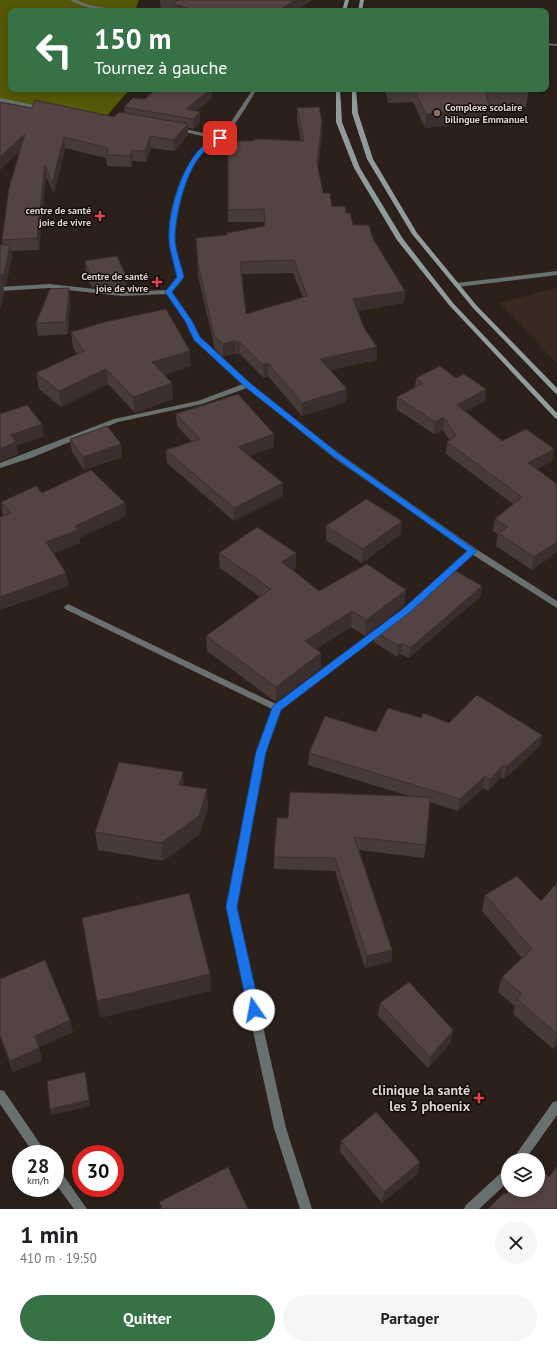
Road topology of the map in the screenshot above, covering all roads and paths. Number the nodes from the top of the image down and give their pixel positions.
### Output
1 (72, 0) edge
2 (101, 8) edge
3 (253, 92) edge
4 (338, 92) edge
5 (354, 92) edge
6 (0, 100) edge
7 (52, 111) edge
8 (175, 129) edge
9 (220, 138) junction
10 (557, 273) edge
11 (457, 286) junction
12 (0, 289) edge
13 (169, 292) junction
14 (248, 385) junction
15 (557, 392) edge
16 (557, 417) edge
17 (0, 466) edge
18 (473, 551) junction
19 (557, 605) edge
20 (68, 607) dead end
21 (401, 614) edge
22 (390, 623) edge
23 (277, 708) junction
24 (0, 1095) edge
25 (557, 1106) edge
26 (35, 1145) edge
27 (523, 1153) edge
28 (501, 1180) edge
29 (64, 1185) edge
30 (81, 1209) edge
31 (306, 1209) edge
32 (470, 1209) edge

1 - 2 street
3 - 9 street
4 - 16 main road
5 - 11 main road
6 - 7 street
8 - 9 street
9 - 13 street
10 - 11 street
11 - 15 main road
12 - 13 street
13 - 14 street
14 - 17 street
14 - 18 street
18 - 19 street
18 - 21 street
20 - 23 street
22 - 23 street
23 - 31 street
24 - 26 street
25 - 27 street
28 - 32 street
29 - 30 street

